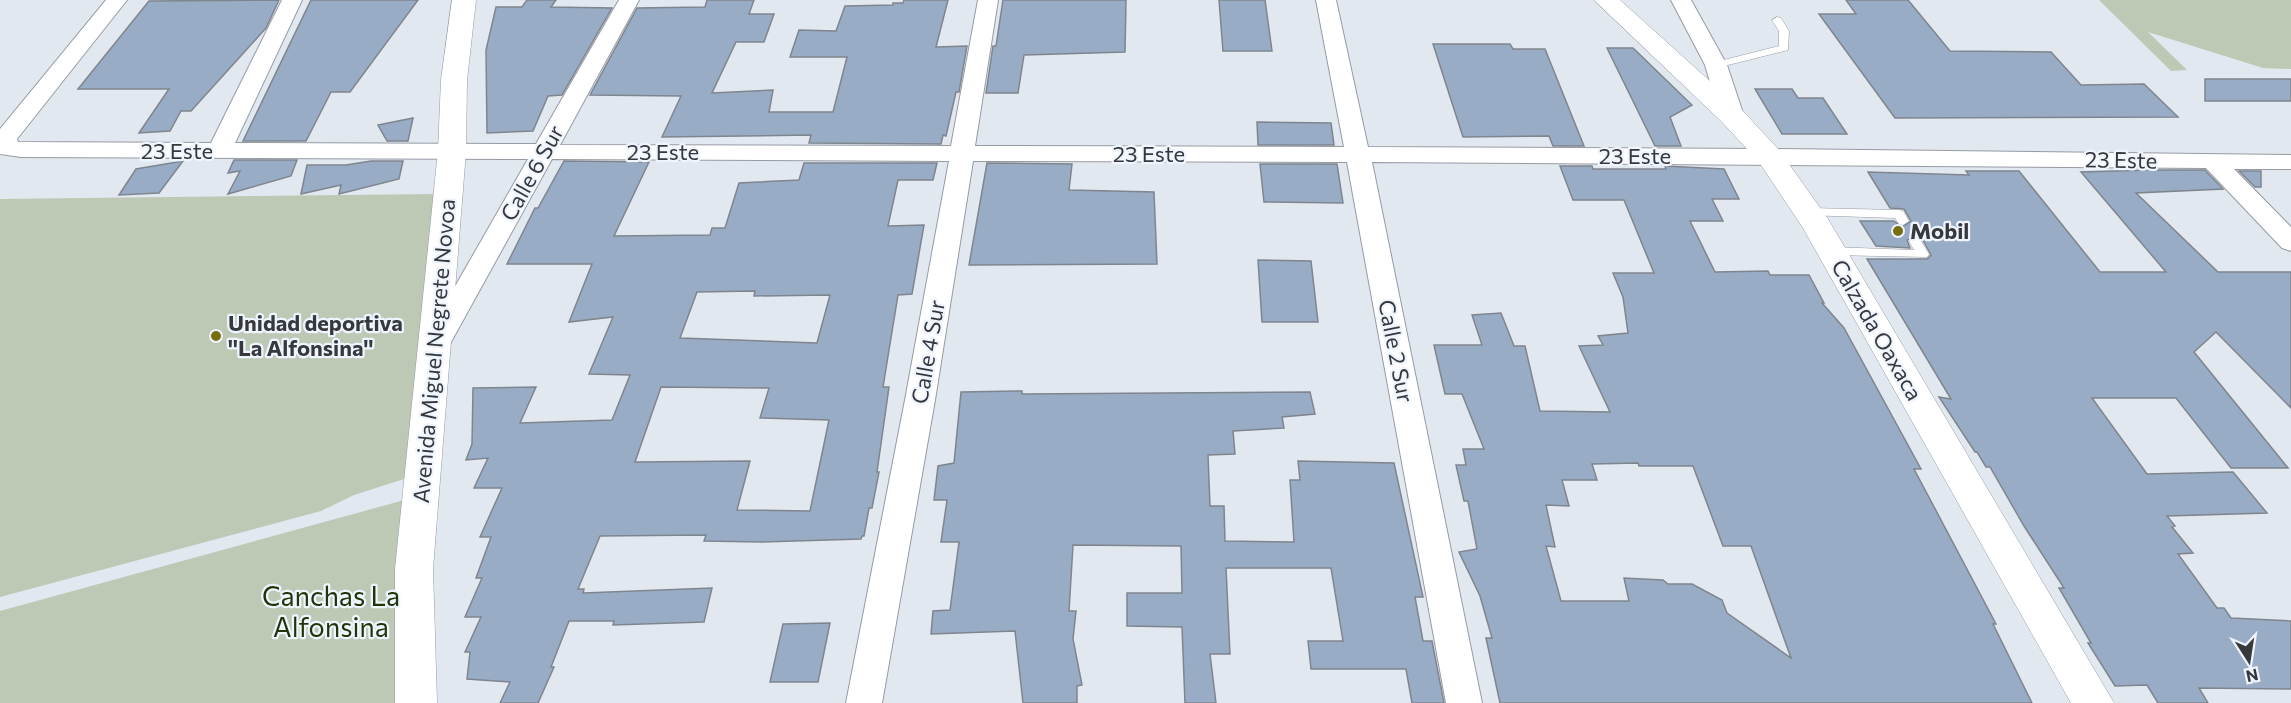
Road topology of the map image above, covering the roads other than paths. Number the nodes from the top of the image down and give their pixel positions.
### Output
1 (117, 0) edge
2 (292, 0) edge
3 (464, 0) edge
4 (629, 0) edge
5 (988, 0) edge
6 (1326, 0) edge
7 (1606, 0) edge
8 (1681, 0) edge
9 (1777, 20) dead end
10 (1716, 65) junction
11 (1732, 116) junction
12 (219, 151) junction
13 (452, 152) junction
14 (544, 152) junction
15 (963, 153) junction
16 (1358, 155) junction
17 (1769, 156) junction
18 (2212, 161) junction
19 (2291, 162) edge
20 (1808, 212) junction
21 (1903, 221) dead end
22 (1915, 241) dead end
23 (2291, 242) edge
24 (1830, 251) junction
25 (435, 346) junction
26 (416, 703) edge
27 (864, 703) edge
28 (1464, 703) edge
29 (2093, 703) edge

1 - 12 street, 23 Este
2 - 12 street
3 - 13 main road, Avenida Miguel Negrete Novoa
4 - 14 street, Calle 6 Sur
5 - 15 street, Calle 4 Sur
6 - 16 street, Calle 2 Sur
7 - 11 main road, Calzada Oaxaca
8 - 10 street
9 - 10 lane
10 - 11 street
11 - 17 main road, Calzada Oaxaca
12 - 13 street, 23 Este
13 - 14 street, 23 Este
13 - 25 main road, Avenida Miguel Negrete Novoa
14 - 15 street, 23 Este
14 - 25 street, Calle 6 Sur
15 - 16 street, 23 Este
15 - 27 street, Calle 4 Sur
16 - 17 street, 23 Este
16 - 28 street, Calle 2 Sur
17 - 18 street, 23 Este
17 - 20 main road, Calzada Oaxaca
18 - 19 street, 23 Este
18 - 23 street
20 - 21 lane
20 - 24 main road, Calzada Oaxaca
22 - 24 lane
24 - 29 main road, Calzada Oaxaca
25 - 26 main road, Avenida Miguel Negrete Novoa

